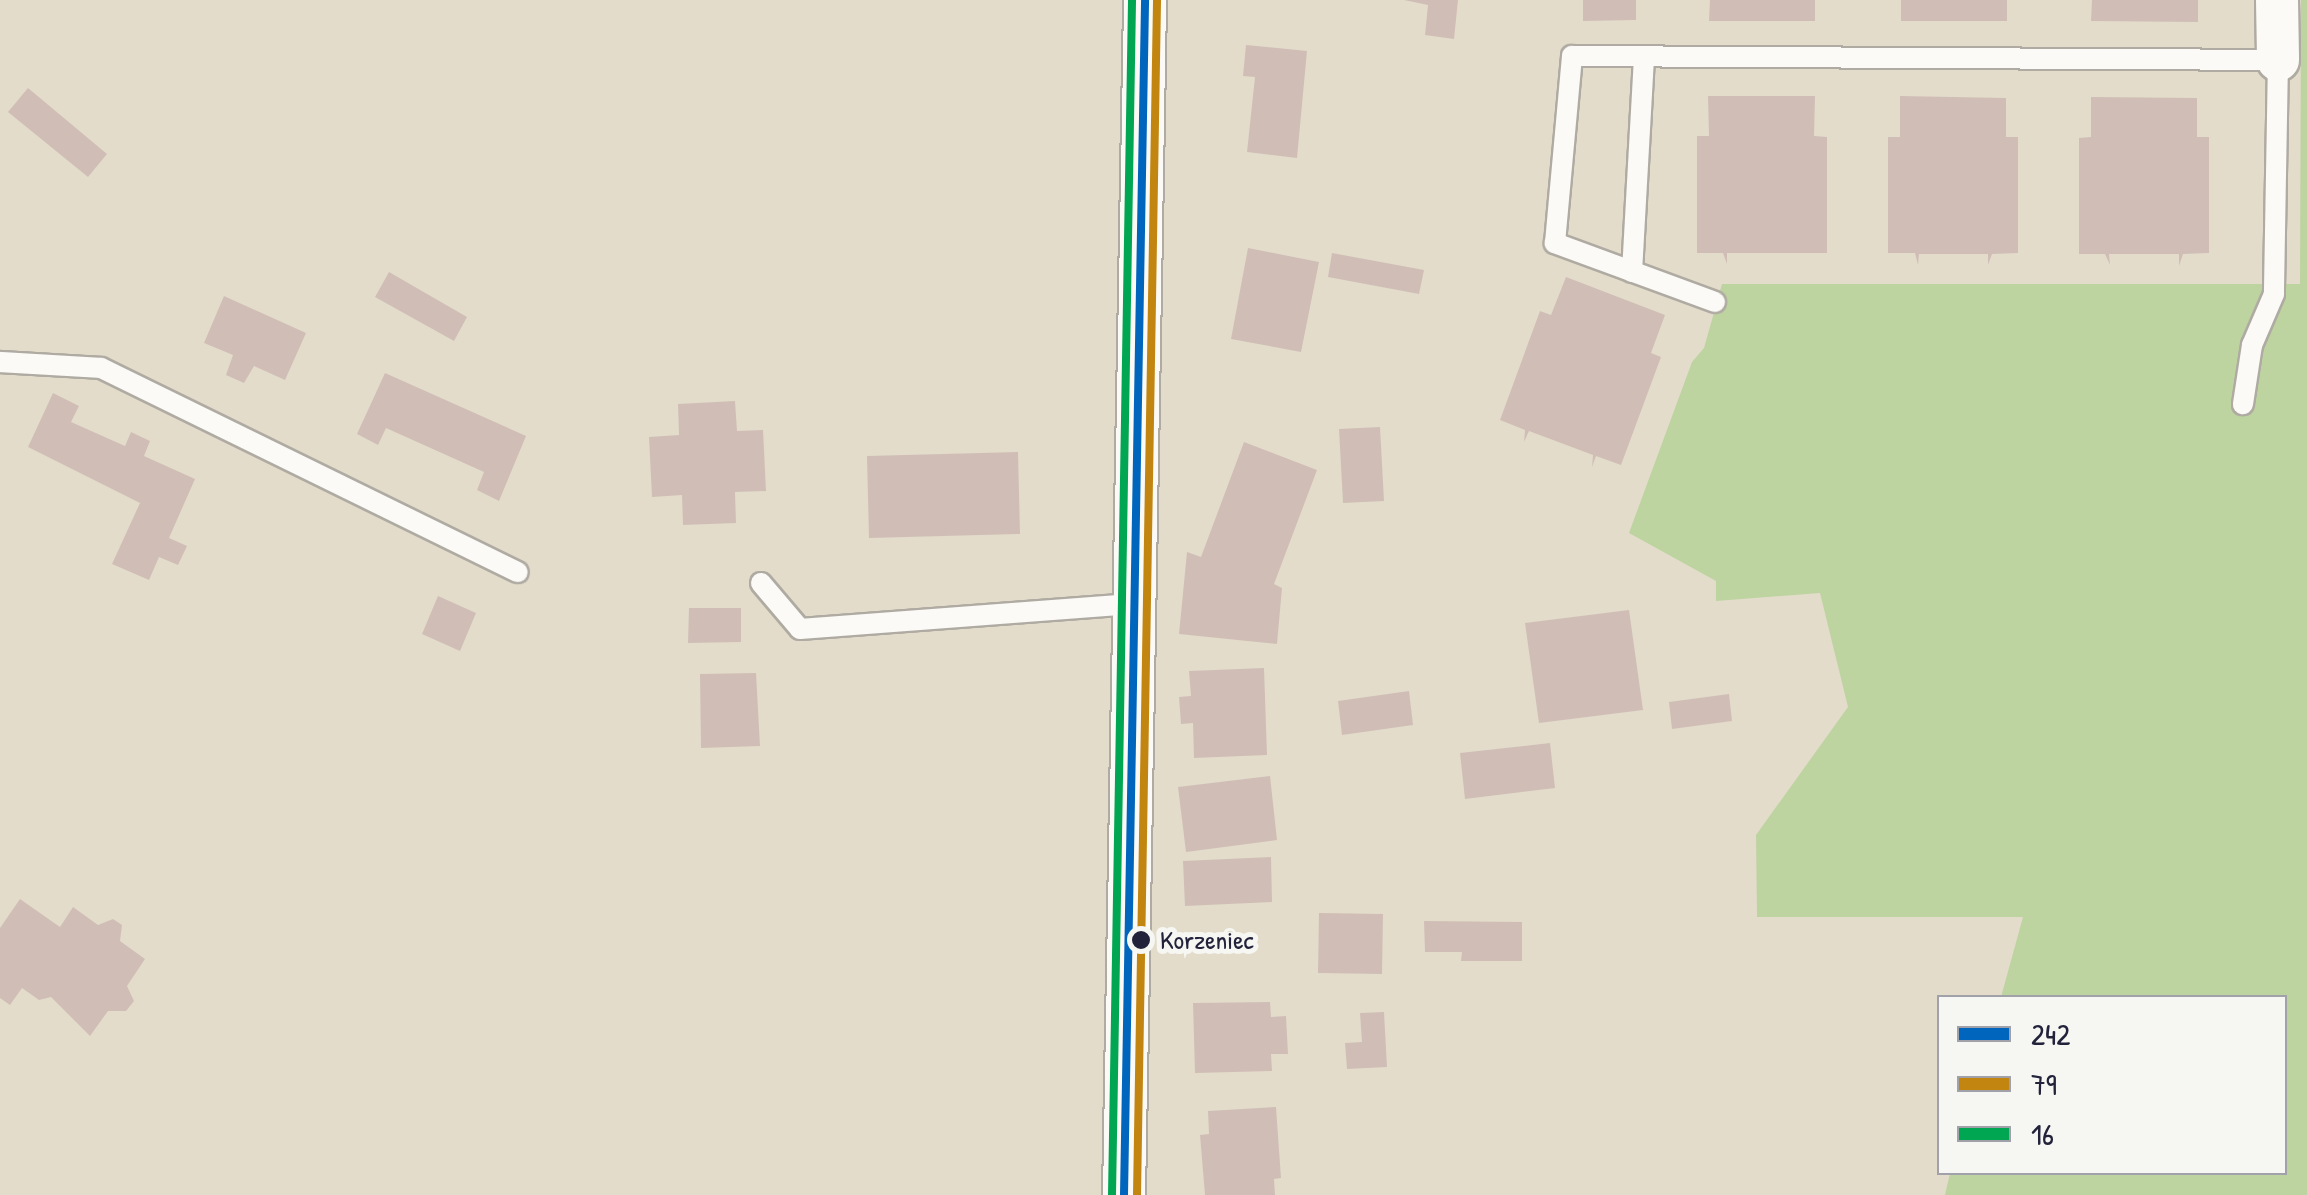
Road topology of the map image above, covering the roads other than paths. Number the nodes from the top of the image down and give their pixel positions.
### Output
1 (1145, 0) edge
2 (2277, 0) edge
3 (1644, 56) junction
4 (2278, 60) junction
5 (1632, 272) junction
6 (1714, 302) dead end
7 (0, 362) edge
8 (2242, 404) dead end
9 (518, 572) dead end
10 (761, 583) dead end
11 (1132, 604) junction
12 (1124, 1195) edge

1 - 11 street
2 - 4 street
3 - 4 lane
3 - 5 lane
3 - 5 lane
4 - 8 lane
5 - 6 lane
7 - 9 lane
10 - 11 lane
11 - 12 street

